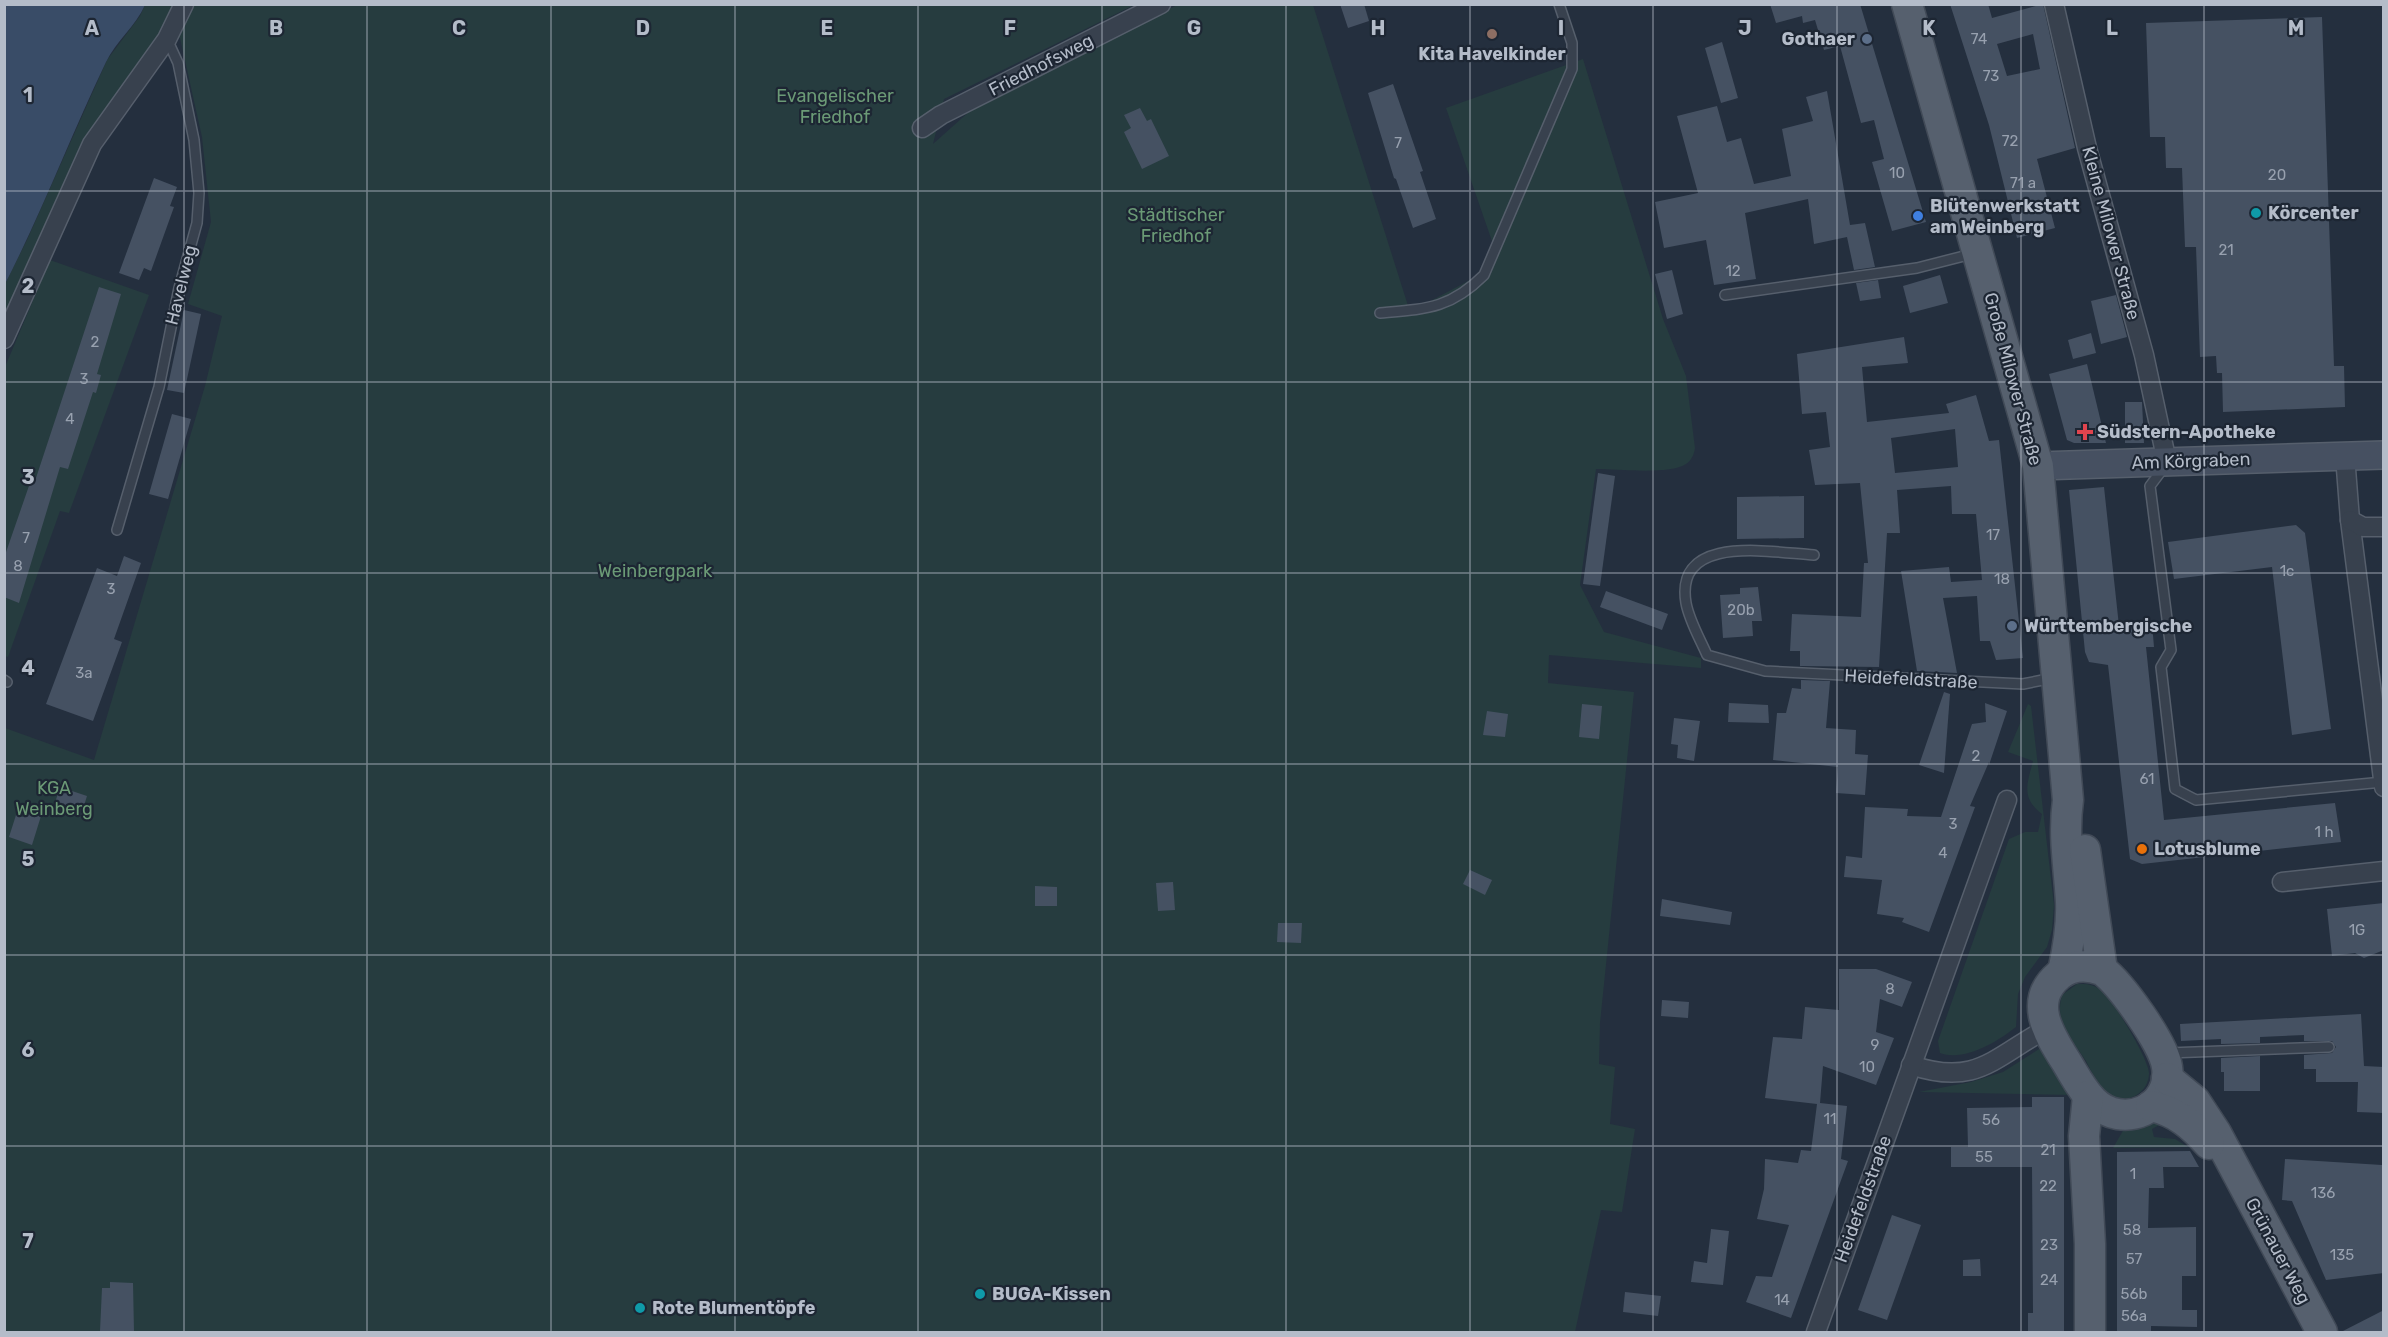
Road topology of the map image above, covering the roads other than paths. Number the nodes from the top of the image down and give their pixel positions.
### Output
1 (184, 4) edge
2 (1161, 4) edge
3 (1559, 4) edge
4 (1907, 4) edge
5 (2054, 4) edge
6 (166, 39) junction
7 (922, 128) dead end
8 (1978, 252) junction
9 (1725, 295) dead end
10 (1380, 313) dead end
11 (4, 339) edge
12 (2384, 455) edge
13 (2345, 456) junction
14 (2167, 462) junction
15 (2038, 466) junction
16 (2350, 520) junction
17 (2384, 527) edge
18 (117, 530) dead end
19 (1814, 555) dead end
20 (2055, 678) junction
21 (2383, 782) edge
22 (2384, 788) edge
23 (2007, 800) dead end
24 (2068, 800) junction
25 (2384, 871) edge
26 (2282, 882) dead end
27 (2102, 970) junction
28 (2063, 972) junction
29 (2046, 1029) junction
30 (2329, 1047) dead end
31 (1911, 1065) junction
32 (2165, 1066) junction
33 (2088, 1096) junction
34 (2151, 1106) junction
35 (2118, 1116) junction
36 (2234, 1170) junction
37 (2090, 1244) junction
38 (1816, 1332) edge
39 (2090, 1332) edge
40 (2322, 1332) edge

1 - 6 street
2 - 7 street, Friedhofsweg
3 - 10 lane
4 - 8 main road, Große Milower Straße
5 - 14 street, Kleine Milower Straße
6 - 11 street
6 - 18 lane, Havelweg
8 - 9 lane
8 - 15 main road, Große Milower Straße
12 - 13 street, Am Körgraben
13 - 14 street, Am Körgraben
13 - 16 street
14 - 15 street, Am Körgraben
14 - 21 lane
15 - 20 main road, Große Milower Straße
16 - 17 street
16 - 21 street
19 - 20 lane, Heidefeldstraße
20 - 24 main road, Große Milower Straße
21 - 22 street
23 - 31 street, Heidefeldstraße
24 - 27 main road, Große Milower Straße
24 - 28 main road, Große Milower Straße
25 - 26 street
27 - 28 main road
27 - 32 main road
28 - 29 main road, Große Milower Straße
29 - 31 street
29 - 33 main road, Große Milower Straße
30 - 32 lane
31 - 38 street, Heidefeldstraße
32 - 34 main road
32 - 36 main road, Grünauer Weg
33 - 35 main road, Große Milower Straße
33 - 37 main road
34 - 35 main road
34 - 36 main road, Grünauer Weg
35 - 37 main road
36 - 40 main road, Grünauer Weg
37 - 39 main road

